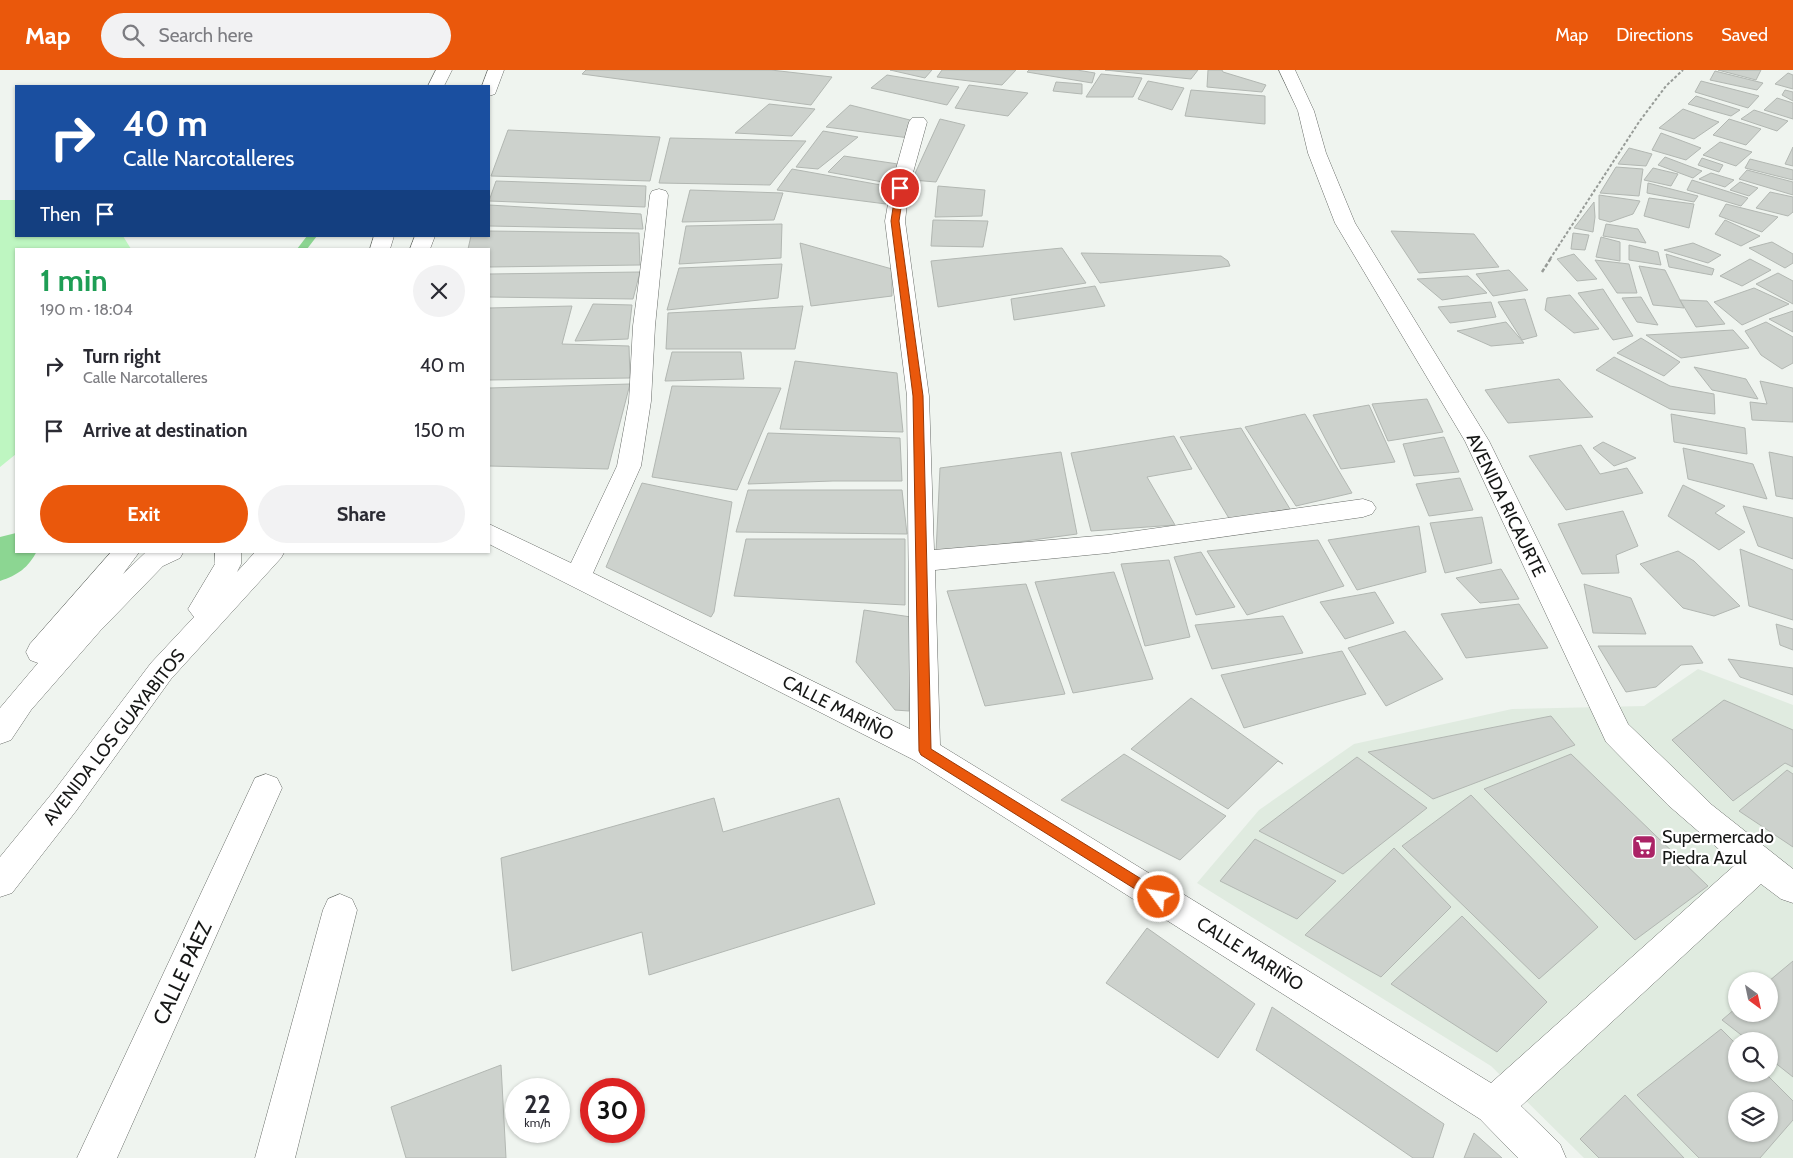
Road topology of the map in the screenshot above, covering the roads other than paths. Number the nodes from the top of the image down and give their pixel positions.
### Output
1 (444, 70) edge
2 (496, 70) edge
3 (1287, 70) edge
4 (436, 85) edge
5 (490, 88) edge
6 (918, 122) dead end
7 (658, 195) dead end
8 (1363, 508) dead end
9 (490, 533) edge
10 (125, 553) edge
11 (167, 553) edge
12 (228, 553) edge
13 (270, 553) edge
14 (922, 561) junction
15 (578, 577) junction
16 (161, 671) junction
17 (0, 700) edge
18 (0, 731) edge
19 (925, 751) junction
20 (266, 788) dead end
21 (1759, 864) junction
22 (0, 882) edge
23 (1793, 888) edge
24 (340, 910) dead end
25 (1493, 1106) junction
26 (97, 1158) edge
27 (274, 1158) edge
28 (1546, 1158) edge

1 - 4 street
2 - 5 street
3 - 21 street, AVENIDA RICAURTE
6 - 14 street
7 - 15 street
8 - 14 street
9 - 15 street, CALLE MARIÑO
10 - 17 street
11 - 18 street
12 - 16 street
13 - 16 street, AVENIDA LOS GUAYABITOS
14 - 19 street
15 - 19 street, CALLE MARIÑO
16 - 22 street, AVENIDA LOS GUAYABITOS
19 - 25 street, CALLE MARIÑO
20 - 26 street, CALLE PÁEZ
21 - 23 street, AVENIDA RICAURTE
21 - 25 street
24 - 27 street
25 - 28 street, CALLE MARIÑO

